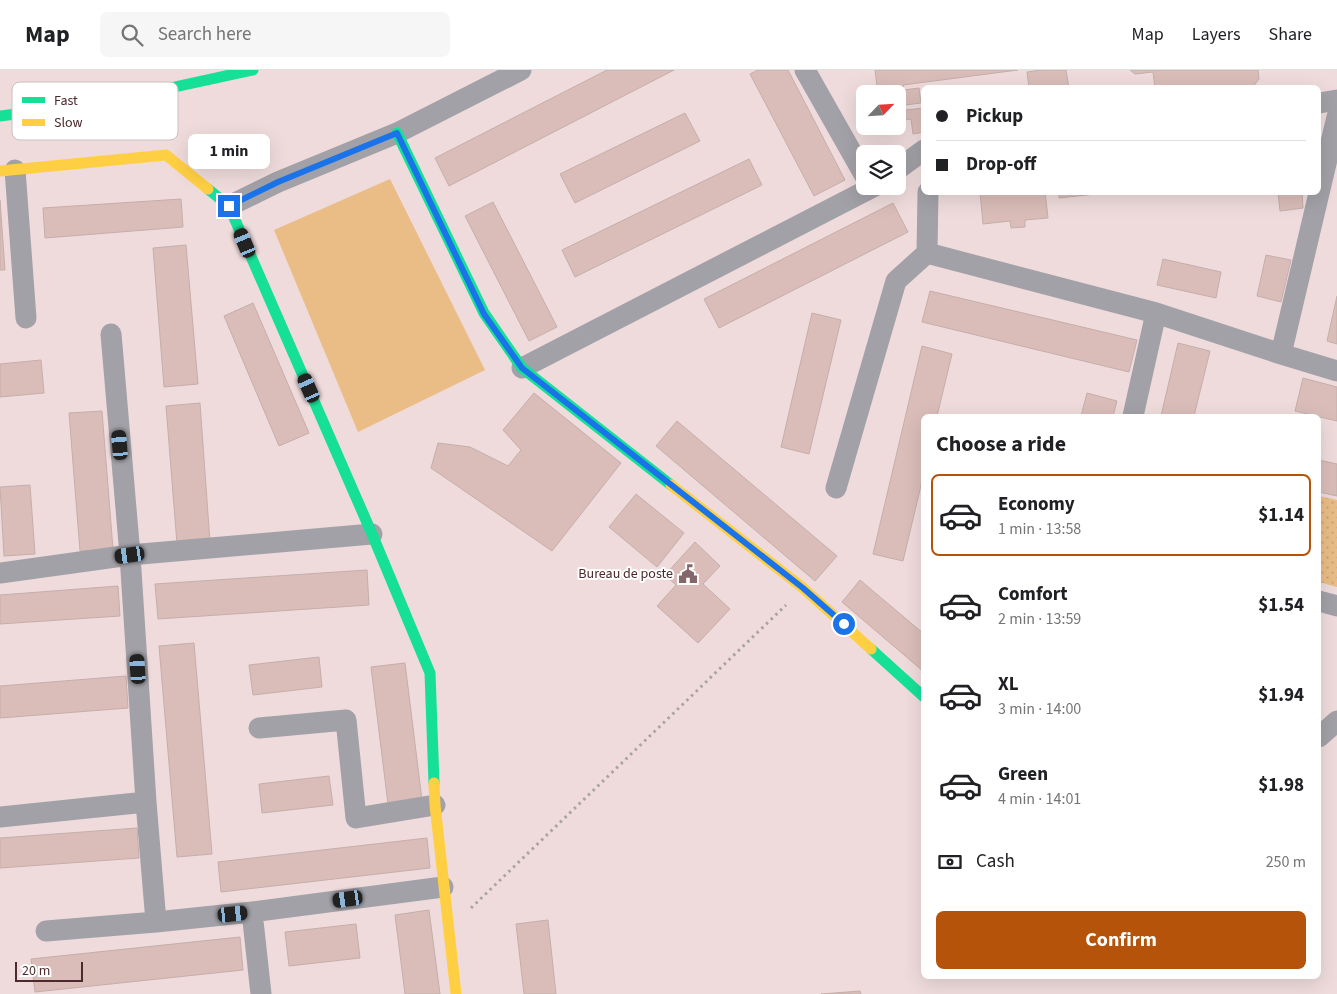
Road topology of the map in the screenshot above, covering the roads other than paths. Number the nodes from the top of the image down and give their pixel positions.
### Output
1 (253, 70) edge
2 (521, 70) edge
3 (805, 70) edge
4 (178, 86) edge
5 (1337, 100) edge
6 (1321, 102) edge
7 (1337, 117) edge
8 (397, 133) junction
9 (921, 152) edge
10 (856, 158) edge
11 (906, 164) edge
12 (8, 170) edge
13 (1321, 185) edge
14 (856, 192) edge
15 (928, 195) edge
16 (1319, 195) edge
17 (229, 206) junction
18 (927, 253) junction
19 (1156, 314) junction
20 (26, 318) dead end
21 (111, 334) dead end
22 (1281, 354) junction
23 (522, 368) junction
24 (1337, 370) edge
25 (1132, 414) edge
26 (836, 488) dead end
27 (372, 534) junction
28 (130, 555) junction
29 (0, 573) edge
30 (1321, 602) edge
31 (1337, 606) edge
32 (921, 694) edge
33 (1337, 722) edge
34 (259, 728) dead end
35 (1321, 735) edge
36 (146, 802) junction
37 (435, 805) junction
38 (0, 817) edge
39 (444, 886) junction
40 (252, 912) junction
41 (156, 922) junction
42 (46, 931) dead end
43 (261, 994) edge
44 (456, 994) edge

1 - 4 street
2 - 8 street
3 - 10 street
5 - 6 street
7 - 13 street
8 - 17 street
8 - 23 street
9 - 11 street
12 - 17 street
12 - 20 street
14 - 23 street
15 - 18 street
16 - 22 street
17 - 27 street
18 - 19 street
18 - 26 street
19 - 22 street
19 - 25 street
21 - 28 street
22 - 24 street
23 - 32 street
27 - 28 street
27 - 37 street
28 - 29 street
28 - 36 street
30 - 31 street
33 - 35 street
34 - 37 street
36 - 38 street
36 - 41 street
37 - 39 street
39 - 40 street
39 - 44 street
40 - 41 street
40 - 43 street
41 - 42 street

